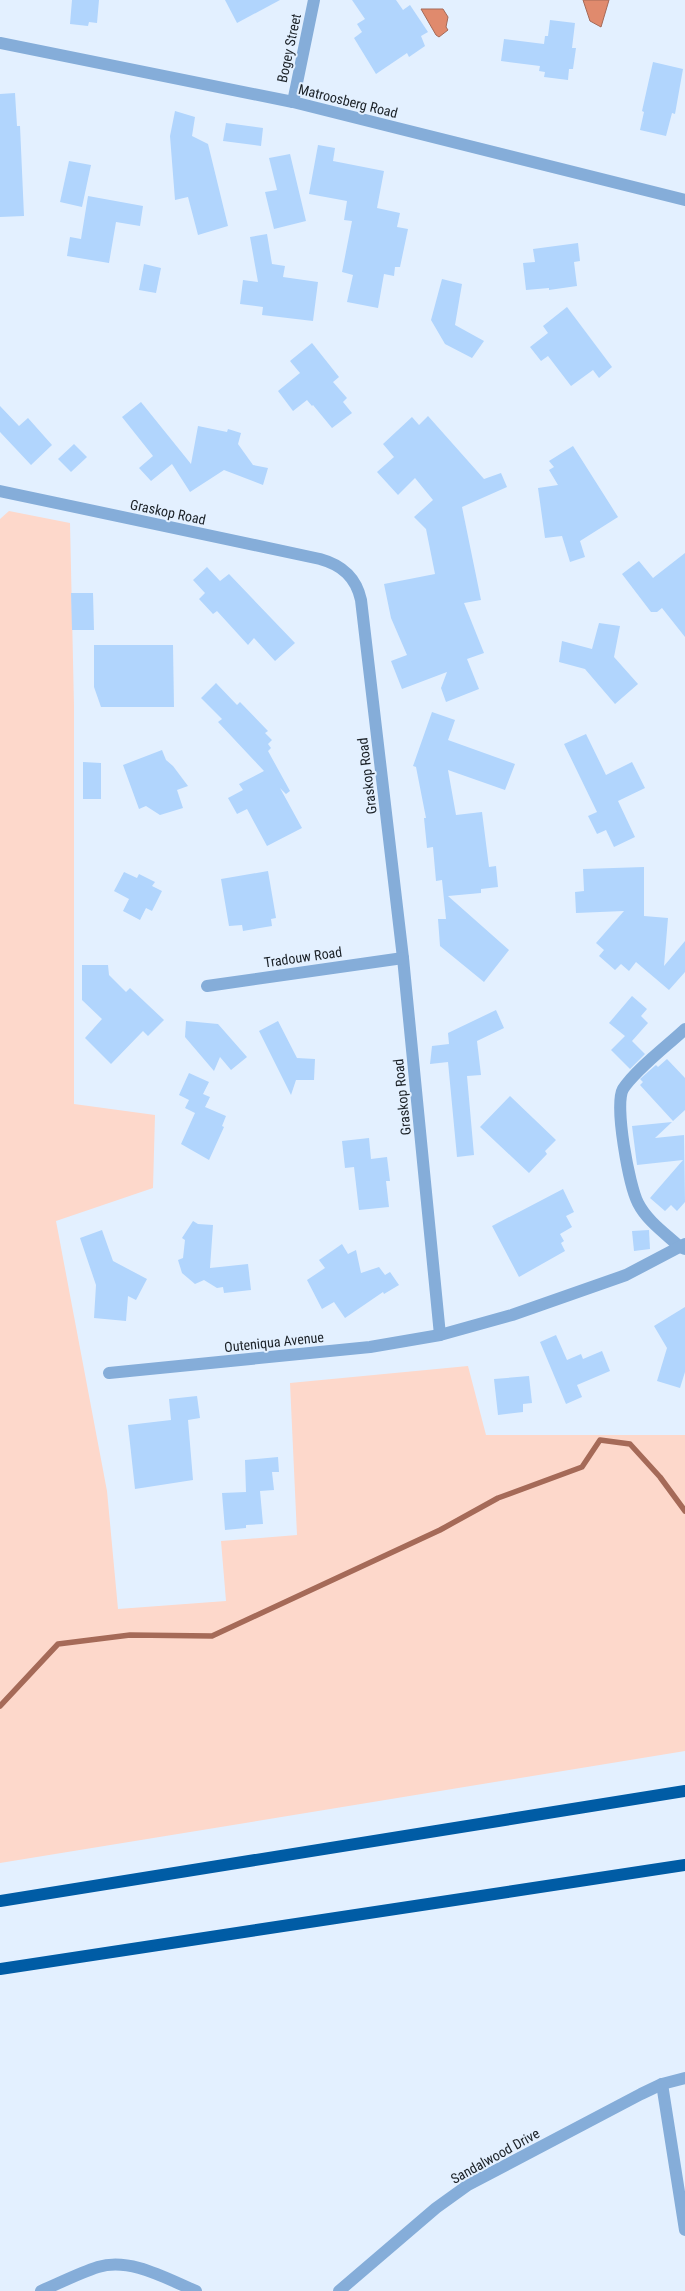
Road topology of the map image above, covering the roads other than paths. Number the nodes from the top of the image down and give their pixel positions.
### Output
1 (314, 0) edge
2 (0, 43) edge
3 (292, 102) junction
4 (685, 200) edge
5 (0, 491) edge
6 (403, 958) junction
7 (207, 986) dead end
8 (685, 1029) edge
9 (683, 1247) edge
10 (440, 1335) junction
11 (109, 1373) dead end
12 (685, 1791) edge
13 (685, 1865) edge
14 (0, 1901) edge
15 (0, 1969) edge
16 (685, 2078) edge
17 (662, 2084) junction
18 (685, 2230) edge
19 (41, 2291) edge
20 (196, 2291) edge
21 (339, 2291) edge

1 - 3 street, Bogey Street
2 - 3 street, Matroosberg Road
3 - 4 street, Matroosberg Road
5 - 6 street, Graskop Road
6 - 7 street, Tradouw Road
6 - 10 street, Graskop Road
8 - 9 street
9 - 10 street, Outeniqua Avenue
10 - 11 street, Outeniqua Avenue
12 - 14 highway
13 - 15 highway
16 - 17 street, Sandalwood Drive
17 - 18 street
17 - 21 street, Sandalwood Drive
19 - 20 street

